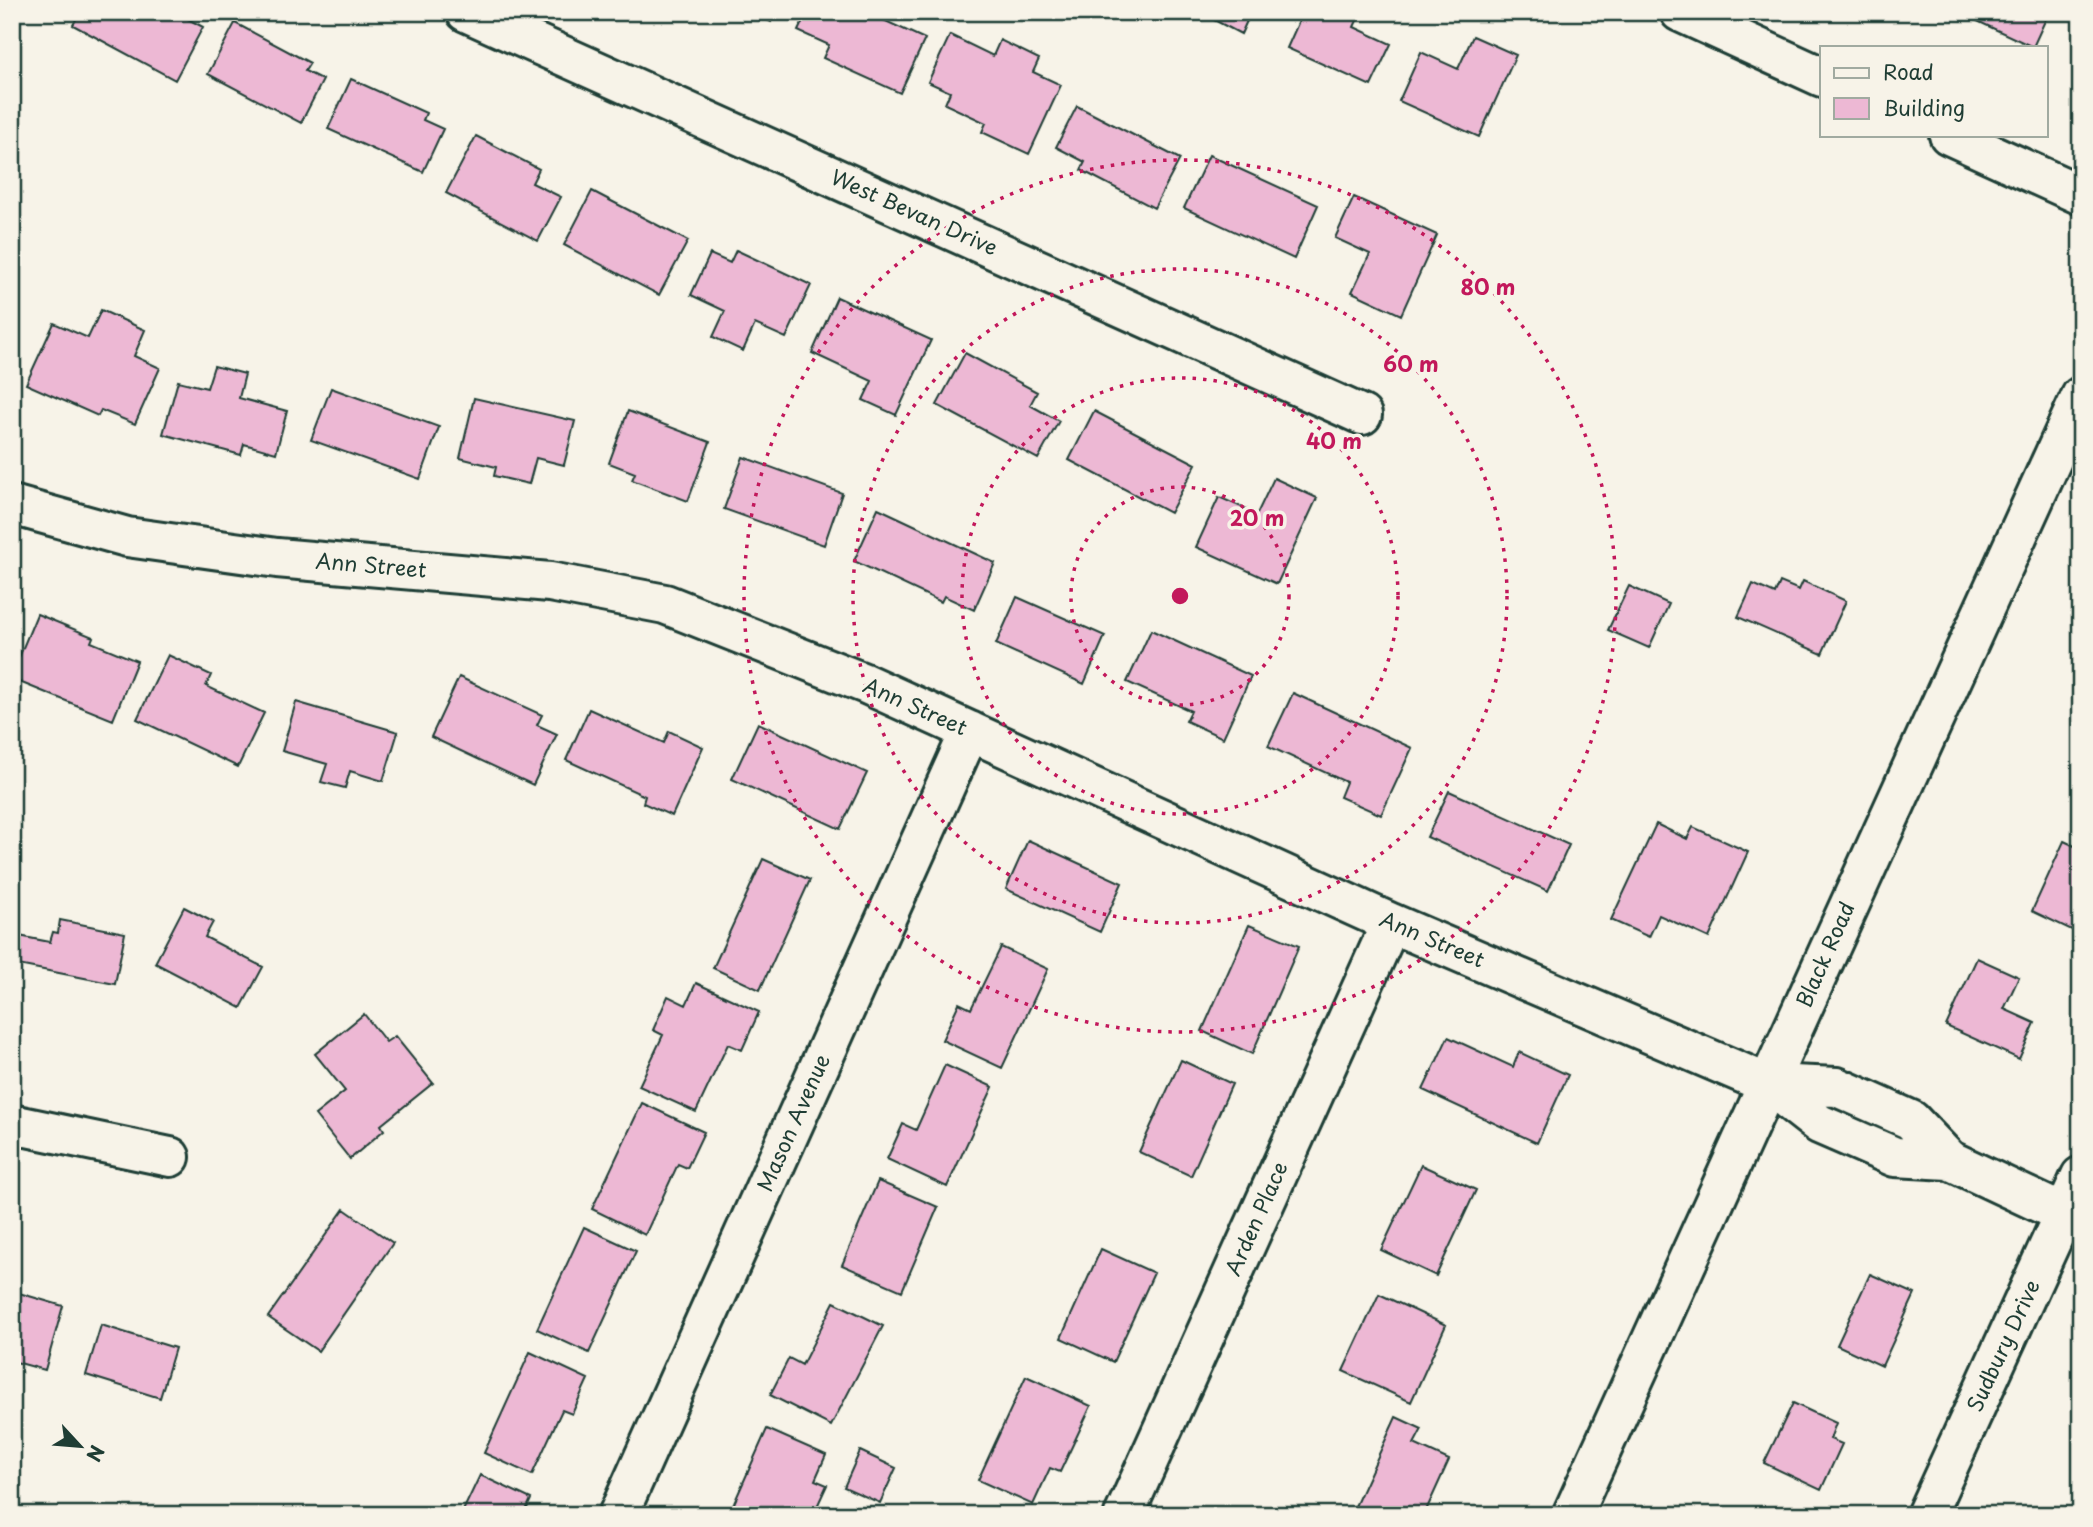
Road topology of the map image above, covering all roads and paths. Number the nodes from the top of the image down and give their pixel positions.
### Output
1 (466, 12) edge
2 (1680, 12) edge
3 (1820, 76) edge
4 (1951, 136) edge
5 (2081, 195) edge
6 (2081, 396) edge
7 (1362, 415) dead end
8 (12, 505) edge
9 (970, 731) junction
10 (1391, 923) junction
11 (1768, 1084) junction
12 (12, 1124) edge
13 (170, 1157) dead end
14 (2081, 1176) edge
15 (2072, 1218) edge
16 (618, 1515) edge
17 (1124, 1515) edge
18 (1572, 1515) edge
19 (1926, 1515) edge

1 - 7 street, West Bevan Drive
2 - 3 street
4 - 5 street
6 - 11 street, Black Road
8 - 9 street, Ann Street
9 - 10 street, Ann Street
9 - 16 street, Mason Avenue
10 - 11 street, Ann Street
10 - 17 street, Arden Place
11 - 15 street, Ann Street
11 - 18 street, Black Road
12 - 13 street
14 - 15 street, Sudbury Drive
15 - 19 street, Sudbury Drive

